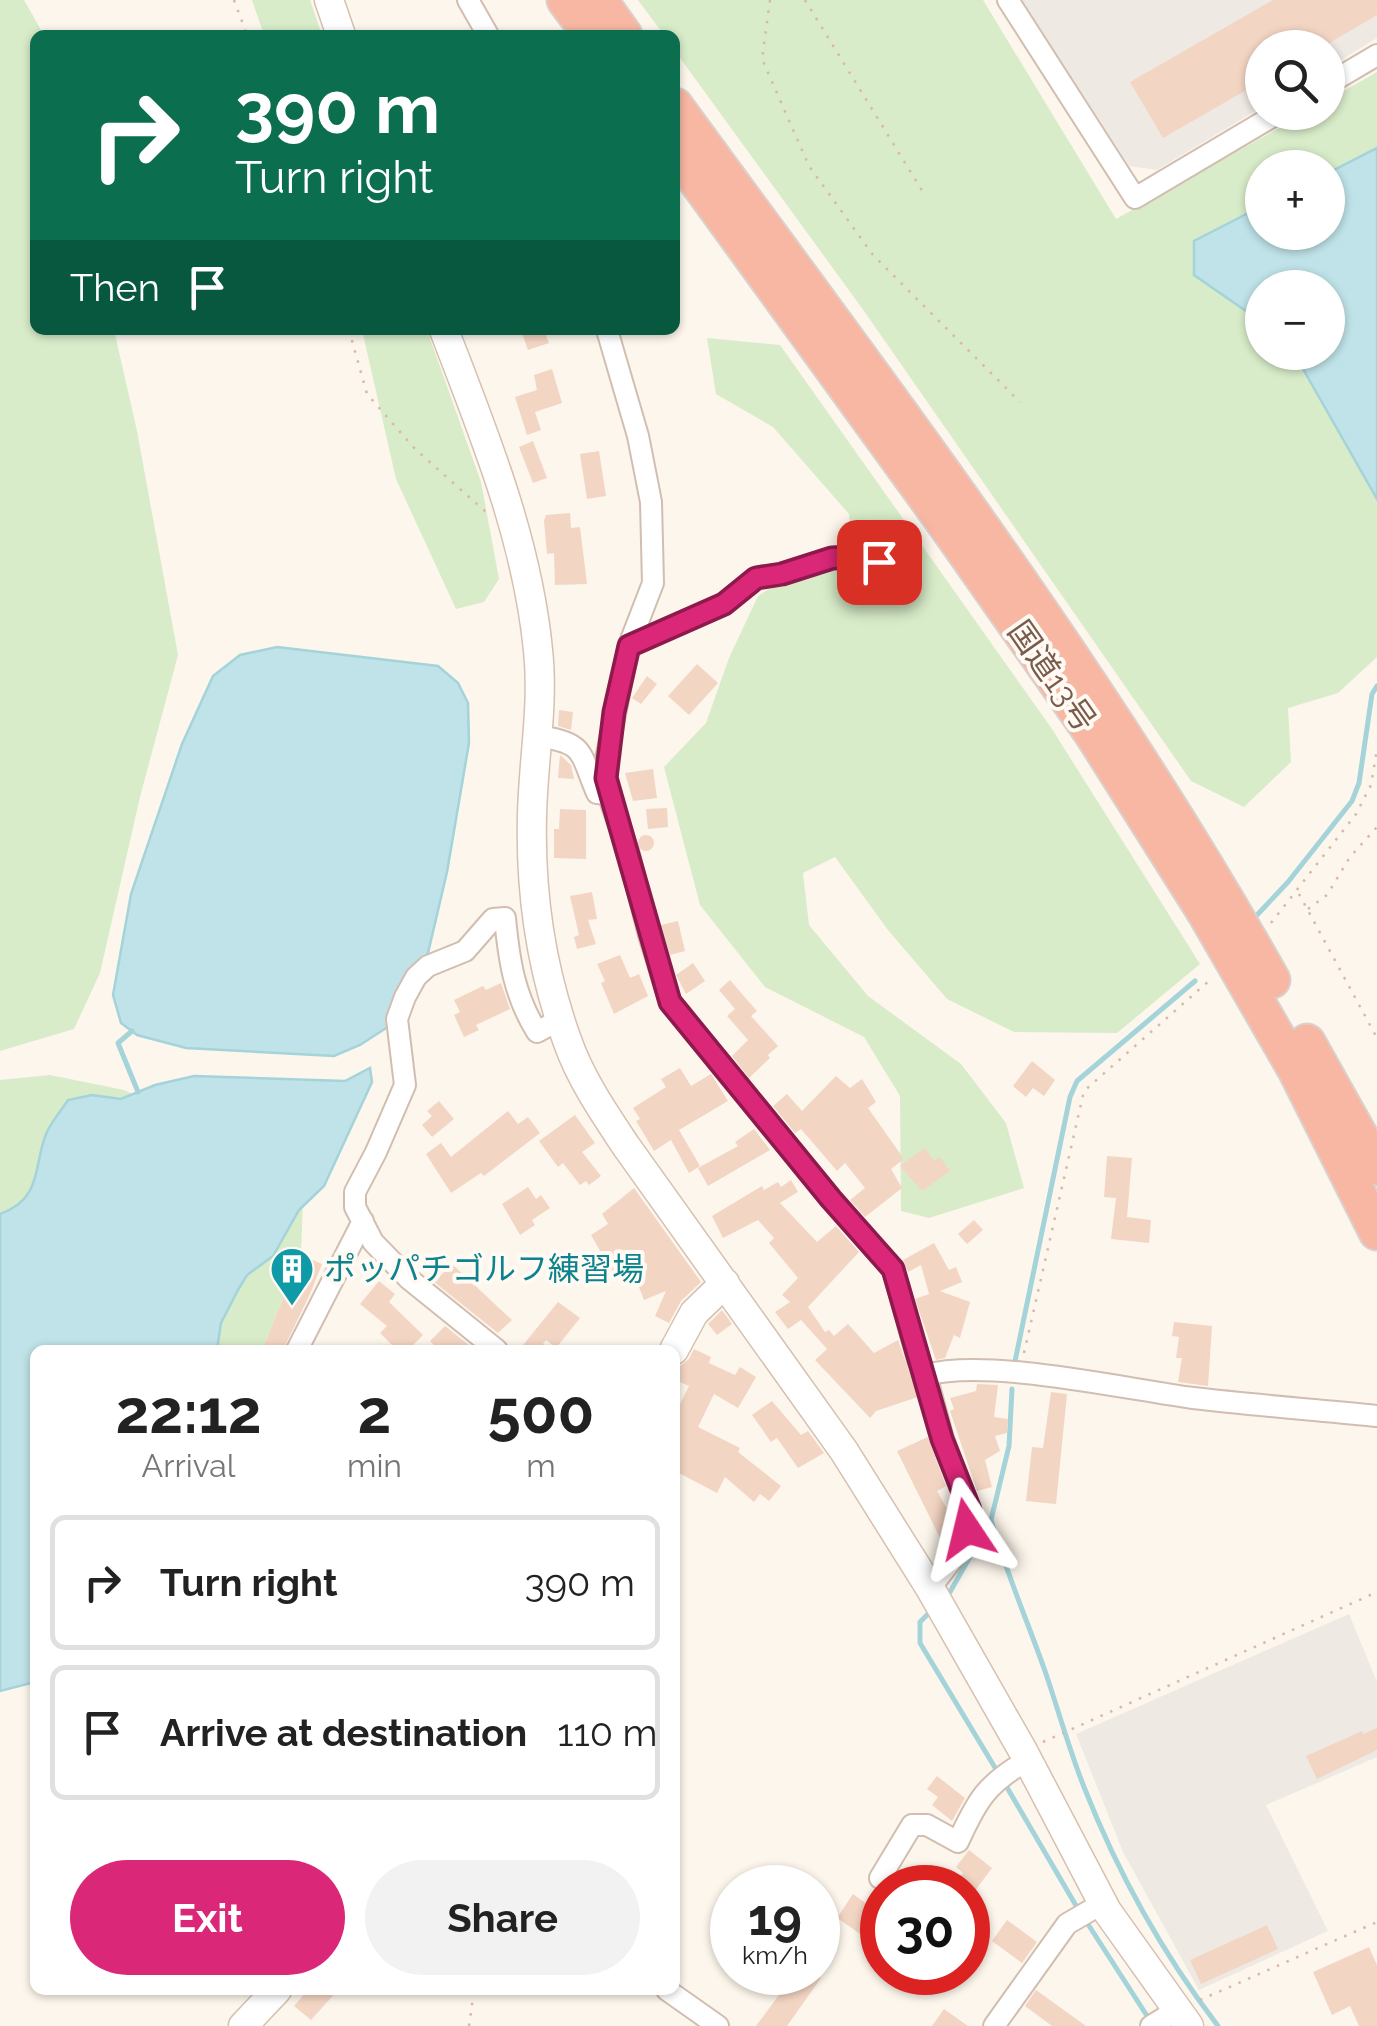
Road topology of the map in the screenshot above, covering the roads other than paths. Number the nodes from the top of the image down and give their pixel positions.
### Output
1 (329, 0) edge
2 (468, 0) edge
3 (565, 0) edge
4 (598, 0) edge
5 (1008, 0) edge
6 (339, 30) edge
7 (485, 30) edge
8 (586, 30) edge
9 (620, 30) edge
10 (1377, 55) edge
11 (1345, 74) edge
12 (680, 113) edge
13 (1250, 130) edge
14 (680, 158) edge
15 (446, 335) edge
16 (608, 335) edge
17 (896, 577) dead end
18 (629, 646) junction
19 (538, 736) junction
20 (608, 794) junction
21 (561, 1018) junction
22 (1377, 1167) edge
23 (363, 1221) junction
24 (1377, 1232) edge
25 (724, 1283) junction
26 (300, 1345) edge
27 (491, 1345) edge
28 (677, 1345) edge
29 (926, 1375) junction
30 (1377, 1416) edge
31 (930, 1588) junction
32 (1011, 1769) junction
33 (888, 1865) edge
34 (1089, 1909) junction
35 (272, 1995) edge
36 (674, 1995) edge
37 (1169, 2020) edge
38 (243, 2026) edge
39 (718, 2026) edge
40 (994, 2026) edge

1 - 6 street
2 - 7 street
3 - 8 highway
4 - 9 highway
5 - 13 street
10 - 11 street
12 - 22 highway, 国道13号
14 - 24 highway, 国道13号
15 - 19 street
16 - 18 street
17 - 18 street
18 - 20 street
19 - 20 street
19 - 21 street
20 - 29 street
21 - 23 street
21 - 25 street
23 - 26 street
23 - 27 street
25 - 28 street
25 - 31 street
29 - 30 street
29 - 31 street
31 - 32 street
32 - 33 street
32 - 34 street
34 - 37 street
34 - 40 street
35 - 38 street
36 - 39 street

